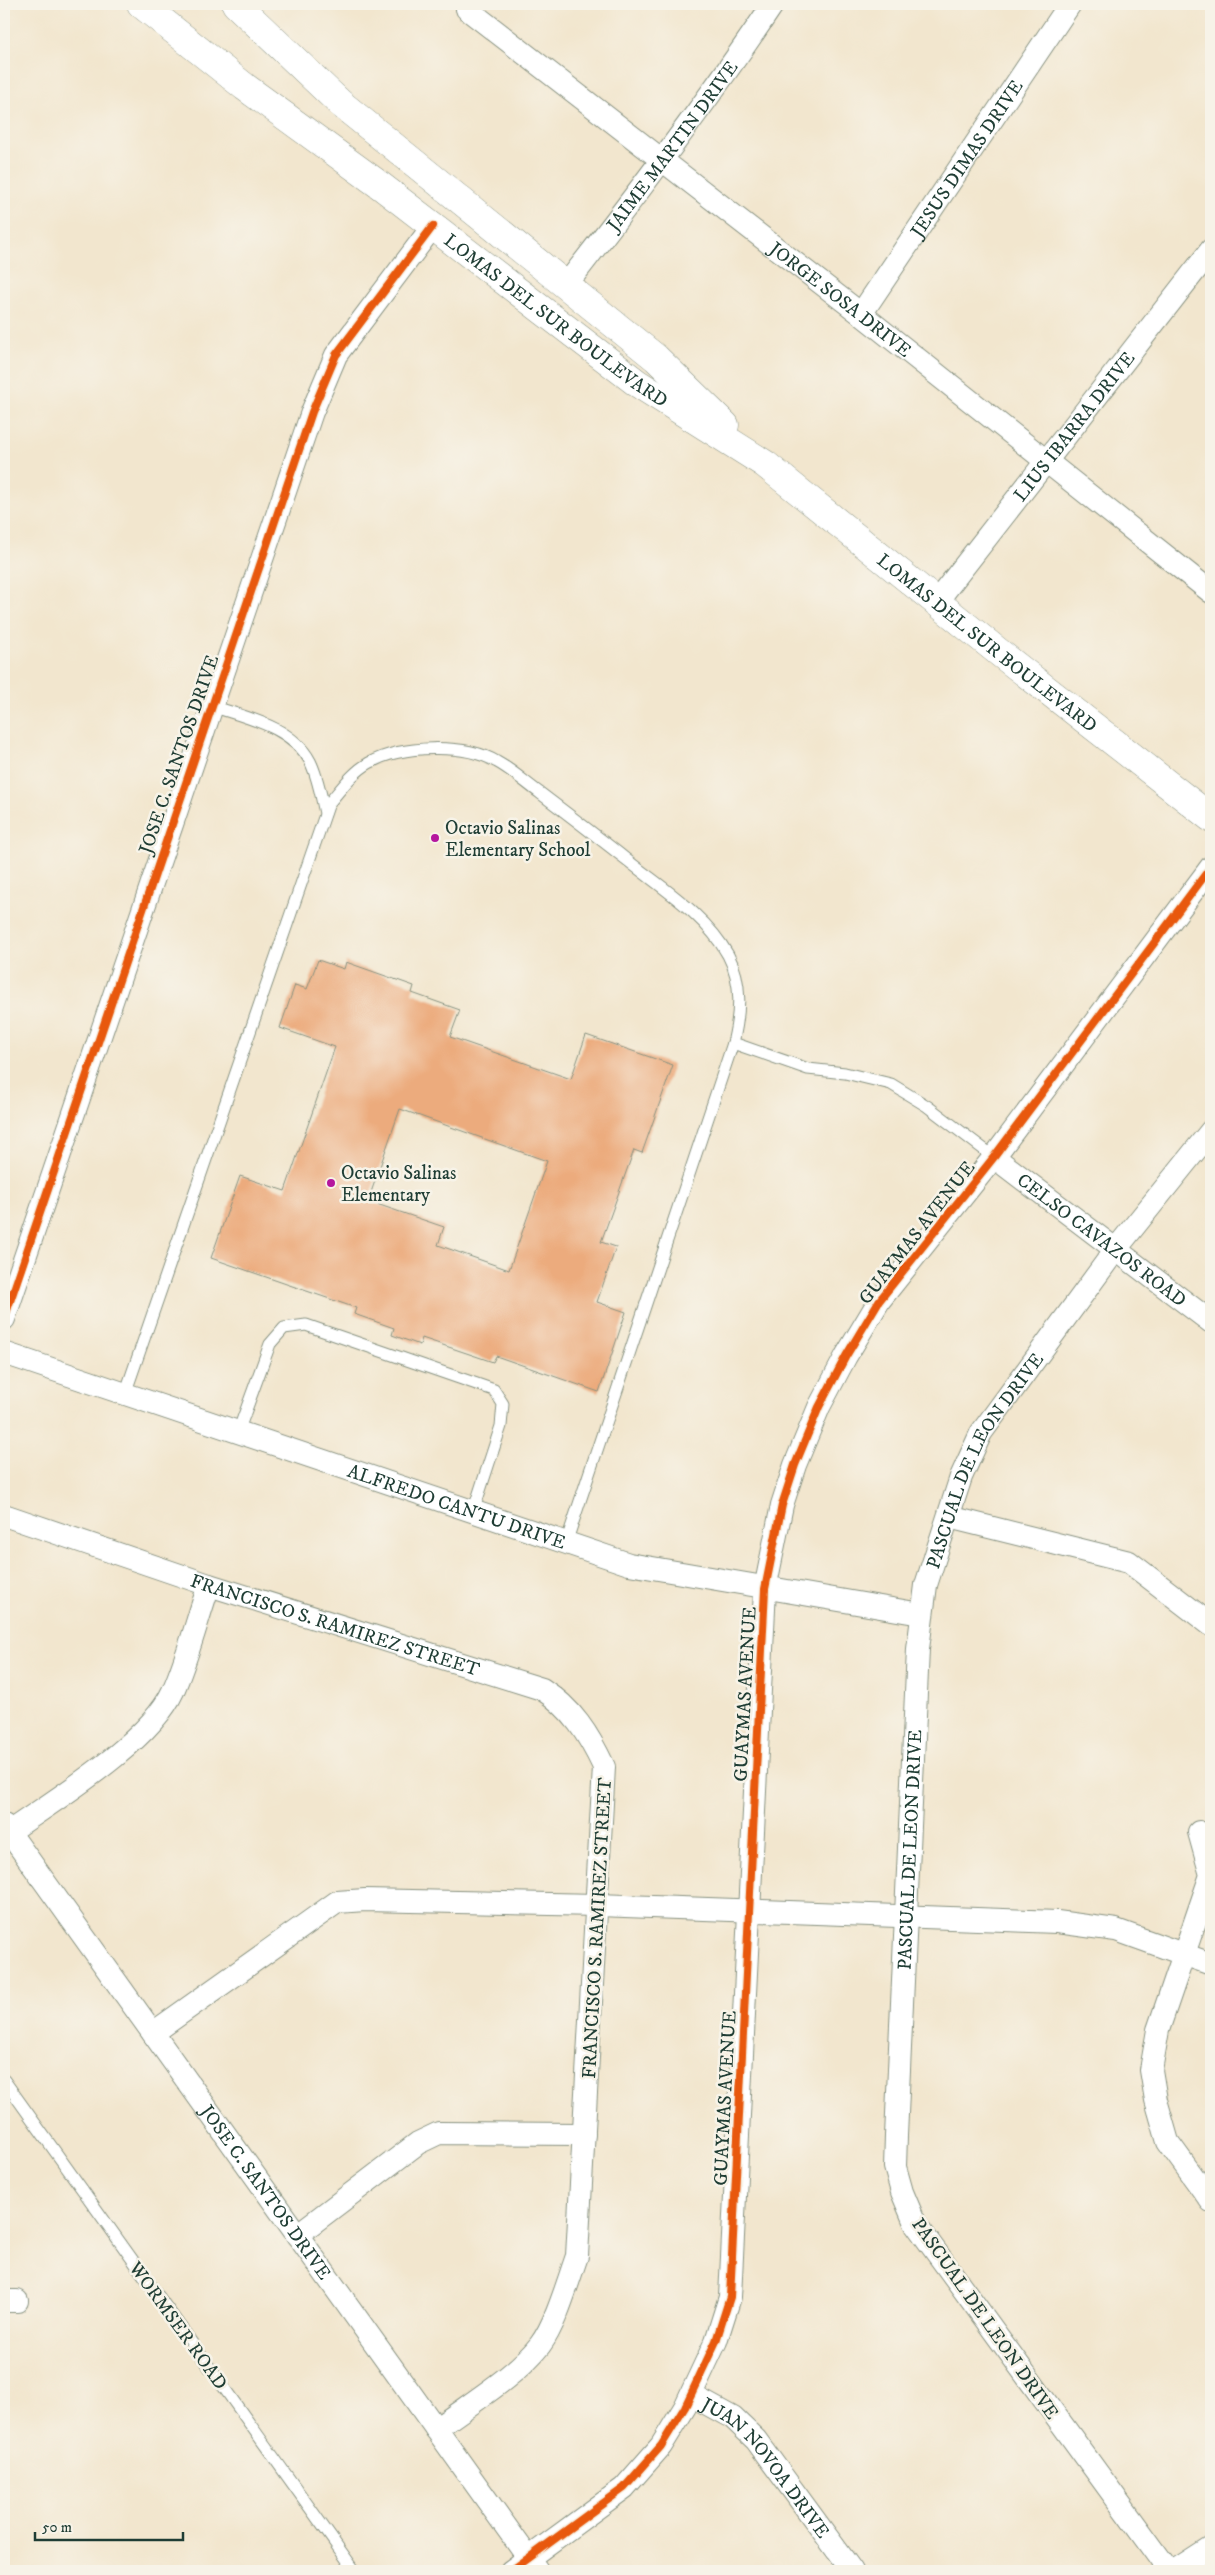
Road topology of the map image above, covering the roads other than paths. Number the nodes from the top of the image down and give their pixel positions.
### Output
1 (141, 4) edge
2 (236, 4) edge
3 (773, 4) edge
4 (1070, 4) edge
5 (469, 6) edge
6 (662, 162) junction
7 (433, 226) junction
8 (1211, 250) edge
9 (566, 285) junction
10 (861, 314) junction
11 (656, 358) junction
12 (1047, 463) junction
13 (765, 464) junction
14 (1211, 592) edge
15 (937, 601) junction
16 (212, 706) junction
17 (325, 813) junction
18 (1211, 818) edge
19 (1211, 867) edge
20 (733, 1043) junction
21 (1211, 1131) edge
22 (994, 1157) junction
23 (1116, 1249) junction
24 (4, 1319) edge
25 (1211, 1322) edge
26 (4, 1354) edge
27 (125, 1394) junction
28 (238, 1432) junction
29 (473, 1512) junction
30 (4, 1515) edge
31 (949, 1517) junction
32 (566, 1543) junction
33 (209, 1586) junction
34 (765, 1589) junction
35 (921, 1614) junction
36 (1211, 1625) edge
37 (7, 1828) edge
38 (1199, 1832) dead end
39 (598, 1905) junction
40 (750, 1910) junction
41 (905, 1915) junction
42 (1184, 1955) junction
43 (1211, 1964) edge
44 (153, 2033) junction
45 (4, 2080) edge
46 (584, 2134) junction
47 (1211, 2201) edge
48 (298, 2235) junction
49 (691, 2395) junction
50 (436, 2429) junction
51 (1211, 2547) edge
52 (526, 2567) edge
53 (355, 2571) edge
54 (852, 2571) edge
55 (1169, 2571) edge
56 (1174, 2571) edge

1 - 7 main road, LOMAS DEL SUR BOULEVARD
2 - 9 main road, LOMAS DEL SUR BOULEVARD
3 - 6 street, JAIME MARTIN DRIVE
4 - 10 street, JESUS DIMAS DRIVE
5 - 6 street, JORGE SOSA DRIVE
6 - 9 street, JAIME MARTIN DRIVE
6 - 10 street, JORGE SOSA DRIVE
7 - 11 main road
7 - 13 main road, LOMAS DEL SUR BOULEVARD
7 - 16 street, JOSE C. SANTOS DRIVE
8 - 12 street, LIUS IBARRA DRIVE
9 - 11 main road, LOMAS DEL SUR BOULEVARD
10 - 12 street, JORGE SOSA DRIVE
11 - 13 main road, LOMAS DEL SUR BOULEVARD
12 - 14 street, JORGE SOSA DRIVE
12 - 15 street, LIUS IBARRA DRIVE
13 - 15 main road, LOMAS DEL SUR BOULEVARD
15 - 18 main road, LOMAS DEL SUR BOULEVARD
16 - 17 lane
16 - 24 street, JOSE C. SANTOS DRIVE
17 - 20 lane
17 - 27 lane
19 - 22 street, GUAYMAS AVENUE
20 - 22 lane
20 - 32 lane
21 - 23 street, PASCUAL DE LEON DRIVE
22 - 23 street, CELSO CAVAZOS ROAD
22 - 34 street, GUAYMAS AVENUE
23 - 25 street, CELSO CAVAZOS ROAD
23 - 31 street, PASCUAL DE LEON DRIVE
26 - 27 street, ALFREDO CANTU DRIVE
27 - 28 street, ALFREDO CANTU DRIVE
28 - 29 street, ALFREDO CANTU DRIVE
28 - 29 lane
29 - 32 street, ALFREDO CANTU DRIVE
30 - 33 street, FRANCISCO S. RAMIREZ STREET
31 - 35 street, PASCUAL DE LEON DRIVE
31 - 36 street
32 - 34 street, ALFREDO CANTU DRIVE
33 - 37 street
33 - 39 street, FRANCISCO S. RAMIREZ STREET
34 - 35 street, ALFREDO CANTU DRIVE
34 - 40 street, GUAYMAS AVENUE
35 - 41 street, PASCUAL DE LEON DRIVE
37 - 44 street, JOSE C. SANTOS DRIVE
38 - 42 street
39 - 40 street
39 - 44 street
39 - 46 street, FRANCISCO S. RAMIREZ STREET
40 - 41 street
40 - 49 street, GUAYMAS AVENUE
41 - 42 street
41 - 55 street, PASCUAL DE LEON DRIVE
42 - 43 street
42 - 47 street
44 - 48 street, JOSE C. SANTOS DRIVE
45 - 53 lane, WORMSER ROAD
46 - 48 street
46 - 50 street, FRANCISCO S. RAMIREZ STREET
48 - 50 street, JOSE C. SANTOS DRIVE
49 - 52 street, GUAYMAS AVENUE
49 - 54 street, JUAN NOVOA DRIVE
50 - 52 street, JOSE C. SANTOS DRIVE
51 - 56 street

